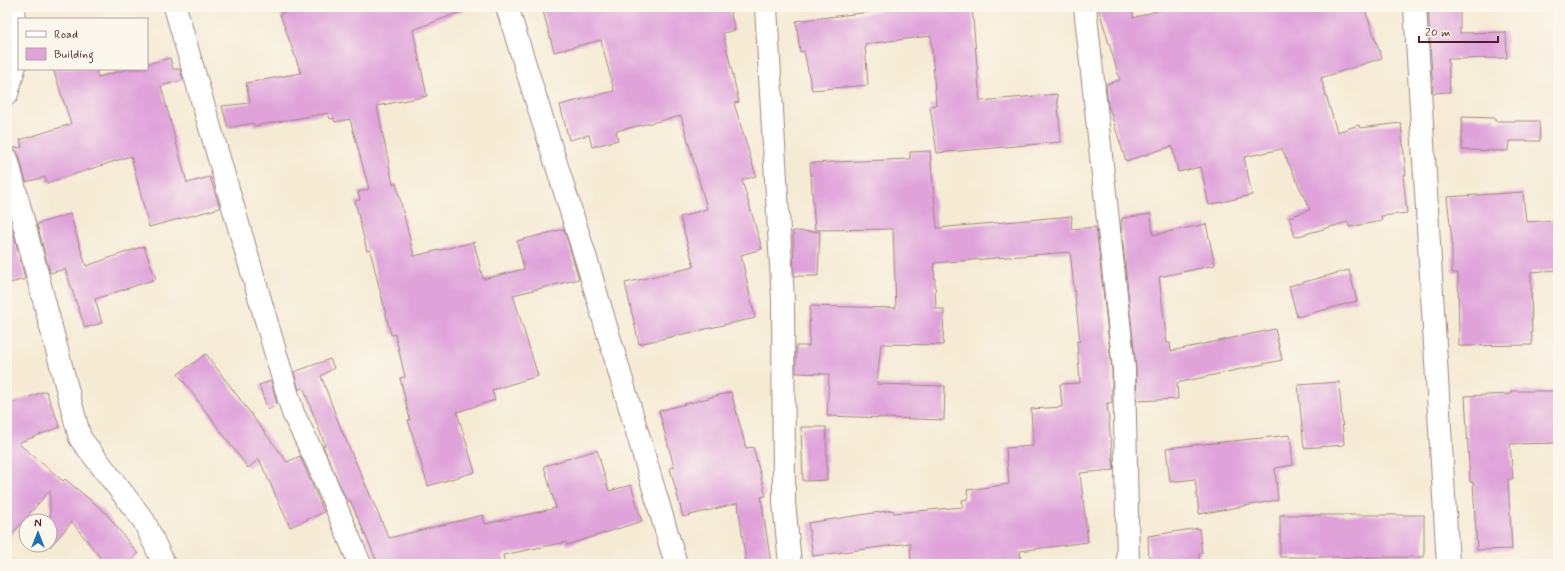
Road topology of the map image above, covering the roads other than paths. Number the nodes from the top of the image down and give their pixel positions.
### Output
1 (13, 7) edge
2 (176, 7) edge
3 (507, 7) edge
4 (766, 7) edge
5 (1084, 7) edge
6 (1415, 7) edge
7 (7, 94) edge
8 (7, 159) edge
9 (164, 564) edge
10 (360, 564) edge
11 (676, 564) edge
12 (790, 564) edge
13 (1128, 564) edge
14 (1448, 564) edge

1 - 7 street
2 - 10 street
3 - 11 street
4 - 12 street
5 - 13 street
6 - 14 street
8 - 9 street

